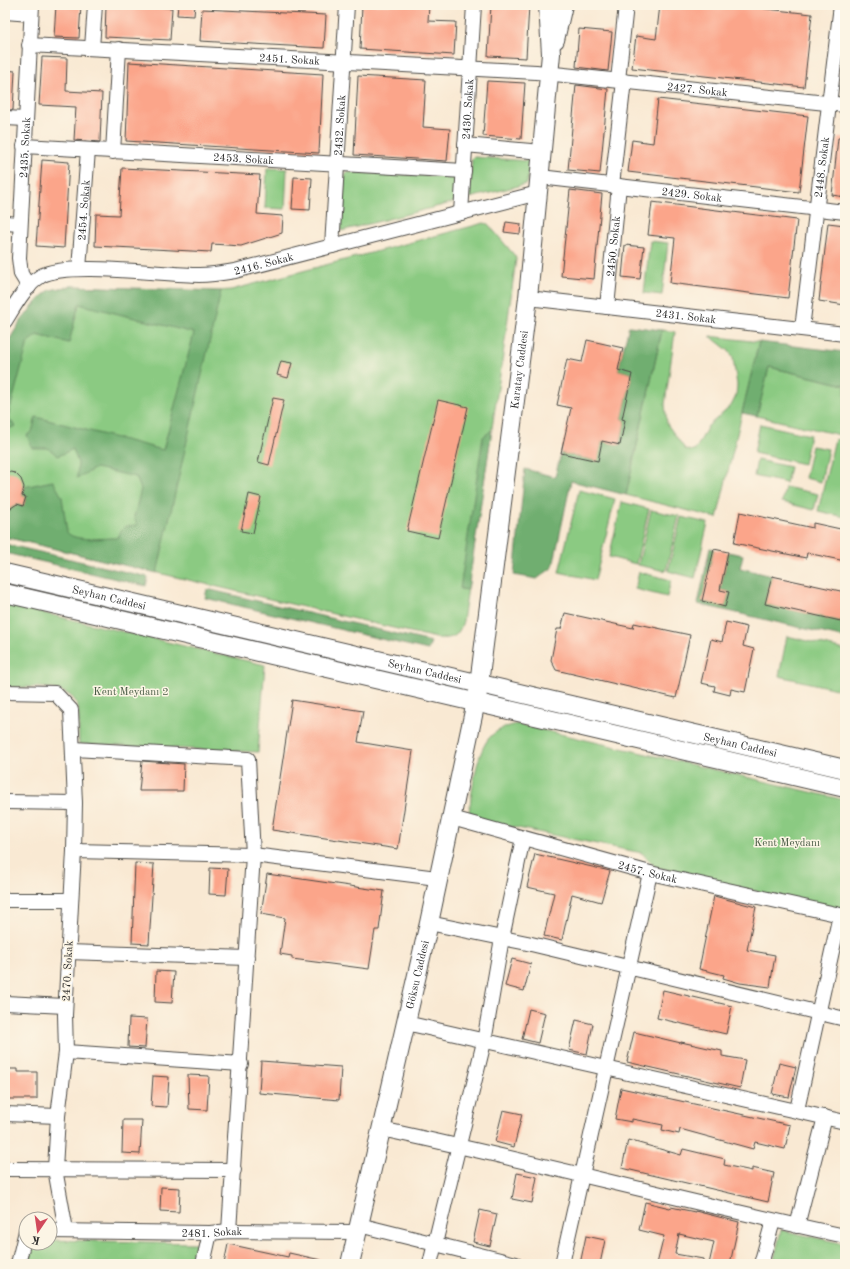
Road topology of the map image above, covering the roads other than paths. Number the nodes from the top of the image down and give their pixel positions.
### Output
1 (95, 5) edge
2 (347, 5) edge
3 (474, 5) edge
4 (548, 5) edge
5 (563, 5) edge
6 (626, 5) edge
7 (841, 5) edge
8 (31, 9) edge
9 (5, 12) edge
10 (29, 45) junction
11 (92, 48) junction
12 (119, 49) junction
13 (551, 54) junction
14 (343, 62) junction
15 (470, 68) junction
16 (549, 73) junction
17 (621, 81) junction
18 (829, 104) junction
19 (845, 105) edge
20 (5, 118) edge
21 (26, 119) junction
22 (466, 145) junction
23 (24, 146) junction
24 (88, 150) junction
25 (113, 152) junction
26 (542, 152) junction
27 (337, 164) junction
28 (464, 171) junction
29 (539, 185) junction
30 (616, 186) junction
31 (816, 208) junction
32 (845, 212) edge
33 (461, 213) junction
34 (5, 223) edge
35 (20, 224) junction
36 (332, 246) junction
37 (79, 269) junction
38 (29, 287) junction
39 (528, 298) junction
40 (607, 307) junction
41 (5, 321) edge
42 (802, 329) junction
43 (845, 334) edge
44 (5, 573) edge
45 (5, 593) edge
46 (479, 683) junction
47 (5, 692) edge
48 (476, 702) junction
49 (74, 749) junction
50 (845, 768) edge
51 (845, 788) edge
52 (5, 802) edge
53 (76, 803) junction
54 (452, 818) junction
55 (523, 838) junction
56 (74, 850) junction
57 (253, 855) junction
58 (650, 873) junction
59 (437, 878) junction
60 (5, 900) edge
61 (71, 900) junction
62 (843, 915) edge
63 (429, 923) junction
64 (502, 938) junction
65 (68, 952) junction
66 (247, 958) junction
67 (629, 967) junction
68 (5, 1003) edge
69 (65, 1006) junction
70 (819, 1012) junction
71 (845, 1019) edge
72 (406, 1023) junction
73 (484, 1042) junction
74 (66, 1052) junction
75 (241, 1064) junction
76 (605, 1069) junction
77 (797, 1110) junction
78 (5, 1114) edge
79 (58, 1116) junction
80 (825, 1117) junction
81 (845, 1122) edge
82 (381, 1129) junction
83 (458, 1145) junction
84 (5, 1169) edge
85 (55, 1169) junction
86 (234, 1170) junction
87 (582, 1174) junction
88 (773, 1221) junction
89 (797, 1226) junction
90 (358, 1229) junction
91 (58, 1230) edge
92 (66, 1230) junction
93 (229, 1231) junction
94 (210, 1233) junction
95 (845, 1236) edge
96 (435, 1244) junction
97 (21, 1251) edge
98 (18, 1264) edge
99 (203, 1264) edge
100 (350, 1264) edge
101 (430, 1264) edge
102 (516, 1264) edge
103 (562, 1264) edge
104 (761, 1264) edge

1 - 11 street
2 - 14 street, 2432. Sokak
3 - 15 street, 2430. Sokak
4 - 13 street, Karatay Caddesi
5 - 13 street, Karatay Caddesi
6 - 17 street, 2450. Sokak
7 - 18 street, 2448. Sokak
8 - 9 street
8 - 10 street, 2435. Sokak
10 - 11 street, 2451. Sokak
10 - 21 street, 2435. Sokak
11 - 12 street, 2451. Sokak
12 - 14 street, 2451. Sokak
12 - 25 street
13 - 16 street, Karatay Caddesi
14 - 15 street, 2451. Sokak
14 - 27 street, 2432. Sokak
15 - 16 street, 2451. Sokak
15 - 22 street, 2430. Sokak
16 - 17 street, 2427. Sokak
16 - 26 street, Karatay Caddesi
17 - 18 street, 2427. Sokak
17 - 30 street, 2450. Sokak
18 - 19 street, 2427. Sokak
18 - 31 street, 2448. Sokak
20 - 21 street
21 - 23 street, 2435. Sokak
22 - 26 street
22 - 28 street, 2430. Sokak
23 - 24 street, 2453. Sokak
23 - 35 street, 2435. Sokak
24 - 25 street, 2453. Sokak
24 - 37 street, 2454. Sokak
25 - 27 street, 2453. Sokak
26 - 29 street, Karatay Caddesi
27 - 28 street, 2453. Sokak
27 - 36 street, 2432. Sokak
28 - 33 street, 2430. Sokak
29 - 30 street, 2429. Sokak
29 - 33 street, 2416. Sokak
29 - 39 street, Karatay Caddesi
30 - 31 street, 2429. Sokak
30 - 40 street, 2450. Sokak
31 - 32 street, 2429. Sokak
31 - 42 street, 2448. Sokak
33 - 36 street, 2416. Sokak
34 - 35 street
35 - 38 street, 2435. Sokak
36 - 37 street, 2416. Sokak
37 - 38 street, 2416. Sokak
38 - 41 street, 2416. Sokak
39 - 40 street, 2431. Sokak
39 - 46 street, Karatay Caddesi
40 - 42 street, 2431. Sokak
42 - 43 street, 2431. Sokak
44 - 46 street, Seyhan Caddesi
45 - 48 street, Seyhan Caddesi
46 - 48 street, Göksu Caddesi
46 - 50 street, Seyhan Caddesi
47 - 49 street, 2470. Sokak
48 - 51 street, Seyhan Caddesi
48 - 54 street, Göksu Caddesi
49 - 53 street, 2470. Sokak
49 - 57 street
52 - 53 street
53 - 56 street, 2470. Sokak
54 - 55 street, 2457. Sokak
54 - 59 street, Göksu Caddesi
55 - 58 street, 2457. Sokak
55 - 64 street
56 - 57 street
56 - 61 street, 2470. Sokak
57 - 59 street
57 - 66 street
58 - 62 street, 2457. Sokak
58 - 67 street
59 - 63 street, Göksu Caddesi
60 - 61 street
61 - 65 street, 2470. Sokak
62 - 70 street
63 - 64 street
63 - 72 street, Göksu Caddesi
64 - 67 street
64 - 73 street
65 - 66 street
65 - 69 street, 2470. Sokak
66 - 75 street
67 - 70 street
67 - 76 street
68 - 69 street
69 - 74 street, 2470. Sokak
70 - 71 street
70 - 77 street
72 - 73 street
72 - 82 street, Göksu Caddesi
73 - 76 street
73 - 83 street
74 - 75 street
74 - 79 street, 2470. Sokak
75 - 86 street
76 - 77 street
76 - 87 street
77 - 80 street
78 - 79 street
79 - 85 street, 2470. Sokak
80 - 81 street
80 - 89 street
82 - 83 street
82 - 90 street, Göksu Caddesi
83 - 87 street
83 - 96 street
84 - 85 street
85 - 86 street
85 - 92 street, 2470. Sokak
86 - 93 street
87 - 88 street
87 - 103 street
88 - 89 street
88 - 104 street
89 - 95 street
90 - 93 street, 2481. Sokak
90 - 96 street, 2481. Sokak
90 - 100 street, Göksu Caddesi
91 - 92 street, 2481. Sokak
92 - 94 street, 2481. Sokak
93 - 94 street, 2481. Sokak
94 - 99 street
96 - 101 street
96 - 102 street, 2481. Sokak
97 - 98 street

